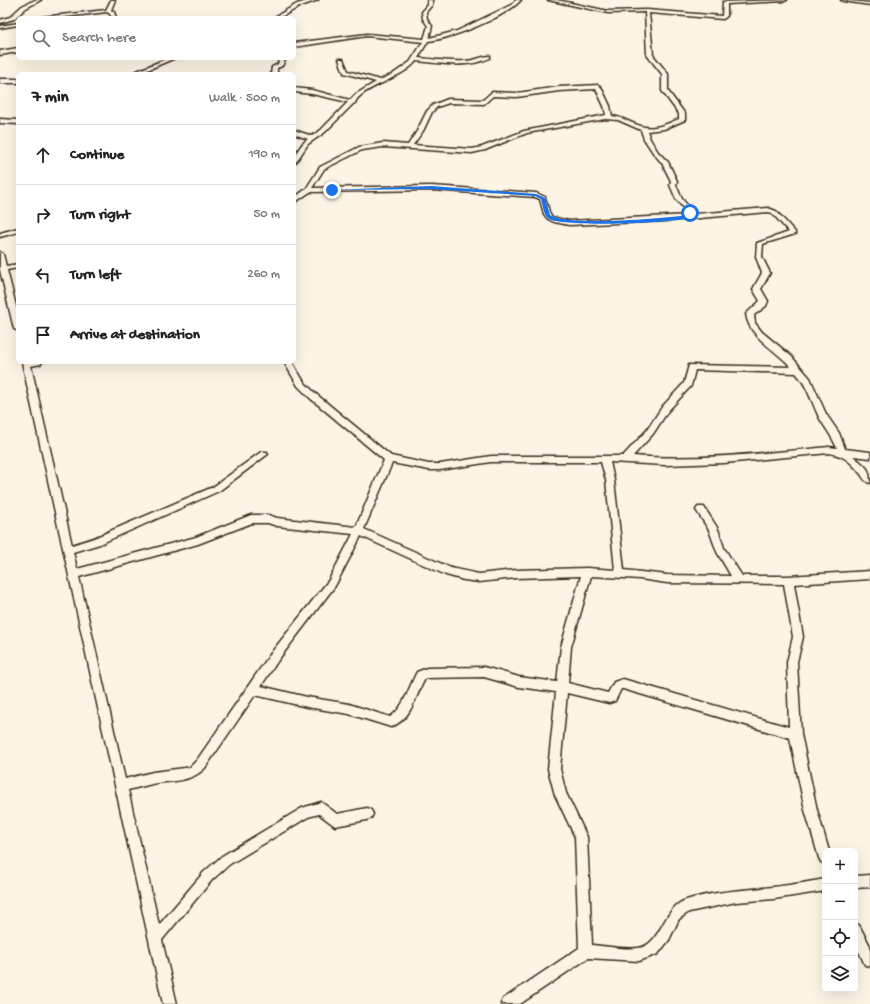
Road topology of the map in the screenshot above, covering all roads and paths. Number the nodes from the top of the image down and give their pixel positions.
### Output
1 (39, 0) edge
2 (113, 0) edge
3 (316, 0) edge
4 (430, 0) edge
5 (519, 0) edge
6 (550, 0) edge
7 (785, 0) edge
8 (843, 0) edge
9 (870, 4) edge
10 (108, 11) junction
11 (647, 11) junction
12 (61, 16) edge
13 (113, 16) edge
14 (279, 16) edge
15 (0, 22) edge
16 (16, 24) edge
17 (0, 27) edge
18 (426, 40) junction
19 (296, 45) edge
20 (16, 50) edge
21 (0, 53) edge
22 (488, 57) dead end
23 (414, 59) junction
24 (165, 60) edge
25 (282, 60) edge
26 (341, 60) dead end
27 (138, 72) edge
28 (274, 72) edge
29 (0, 81) edge
30 (16, 81) edge
31 (380, 82) junction
32 (296, 90) edge
33 (353, 102) junction
34 (609, 116) junction
35 (0, 121) edge
36 (16, 122) edge
37 (644, 130) junction
38 (296, 133) edge
39 (312, 138) junction
40 (410, 147) junction
41 (296, 157) edge
42 (308, 190) junction
43 (296, 199) edge
44 (693, 216) junction
45 (16, 231) edge
46 (0, 236) edge
47 (0, 254) edge
48 (16, 266) edge
49 (3, 269) junction
50 (16, 321) edge
51 (27, 364) edge
52 (289, 364) edge
53 (798, 370) junction
54 (842, 451) junction
55 (264, 454) dead end
56 (870, 455) edge
57 (389, 459) junction
58 (605, 459) junction
59 (625, 459) junction
60 (870, 480) edge
61 (701, 510) dead end
62 (359, 531) junction
63 (69, 550) junction
64 (587, 572) junction
65 (620, 573) junction
66 (75, 574) junction
67 (870, 575) edge
68 (739, 580) junction
69 (788, 580) junction
70 (252, 689) junction
71 (562, 689) junction
72 (795, 734) junction
73 (122, 786) junction
74 (367, 814) dead end
75 (822, 848) edge
76 (870, 881) edge
77 (858, 882) edge
78 (822, 885) edge
79 (858, 935) edge
80 (156, 939) junction
81 (586, 951) junction
82 (870, 960) edge
83 (512, 1003) edge
84 (170, 1004) edge

1 - 15 street
2 - 10 street
3 - 14 street
4 - 18 street
5 - 18 street
6 - 11 street
7 - 11 street
8 - 9 street
10 - 12 street
10 - 13 street
11 - 37 street
16 - 17 street
18 - 19 street
18 - 23 street
20 - 21 street
22 - 23 street
23 - 31 street
24 - 27 street
25 - 28 street
26 - 31 street
29 - 30 street
31 - 33 street
32 - 33 street
33 - 39 street
34 - 37 street
34 - 40 street
34 - 40 street
35 - 36 street
37 - 44 street
38 - 39 street
39 - 41 street
40 - 42 street
42 - 43 street
42 - 44 street
44 - 53 street
45 - 46 street
47 - 49 street
48 - 49 street
49 - 50 street
51 - 63 street
52 - 57 street
53 - 54 street
53 - 59 street
54 - 56 street
54 - 59 street
54 - 60 street
55 - 63 street
57 - 58 street
57 - 62 street
58 - 59 street
58 - 65 street
61 - 68 street
62 - 64 street
62 - 66 street
62 - 70 street
63 - 66 street
64 - 65 street
64 - 71 street
65 - 68 street
66 - 73 street
67 - 69 street
68 - 69 street
69 - 72 street
70 - 71 street
70 - 73 street
71 - 72 street
71 - 81 street
72 - 75 street
73 - 80 street
74 - 80 street
76 - 77 street
78 - 81 street
79 - 82 street
80 - 84 street
81 - 83 street

